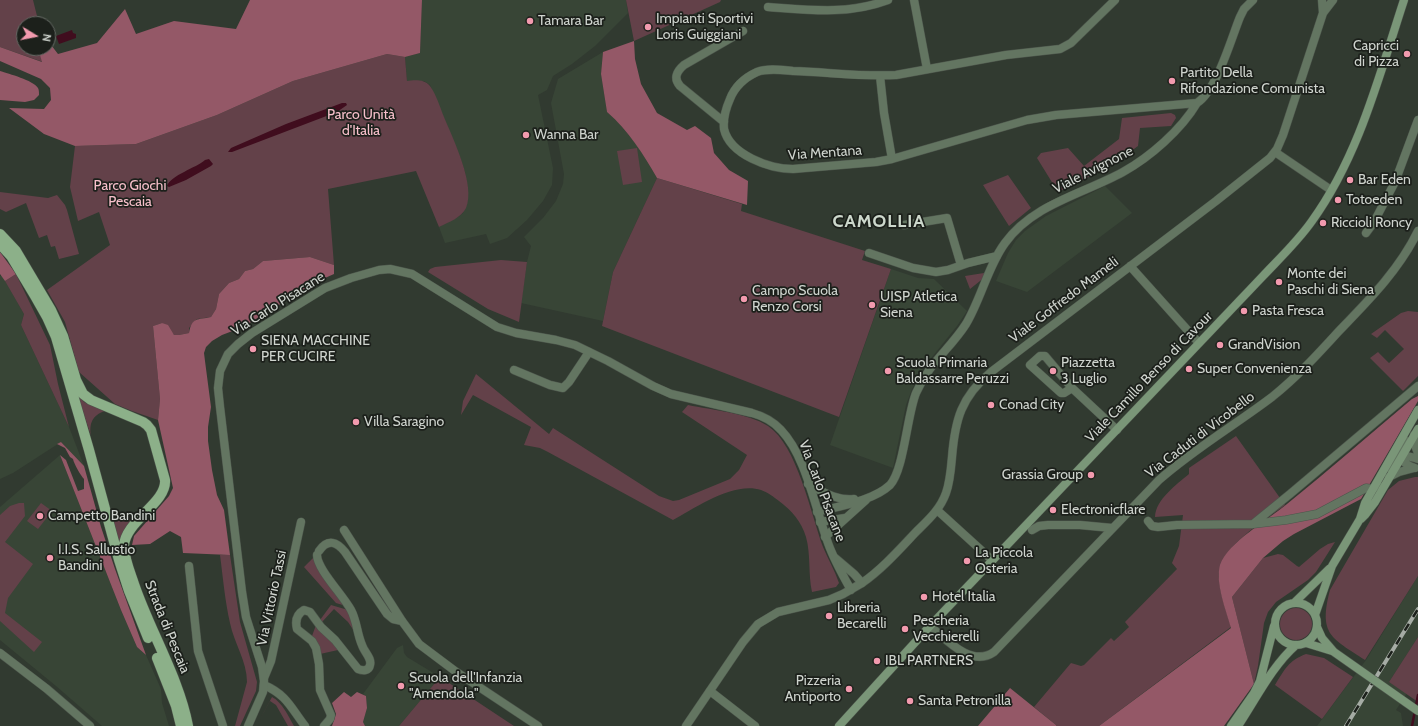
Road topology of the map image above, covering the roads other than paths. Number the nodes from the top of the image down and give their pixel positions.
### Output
1 (888, 0) edge
2 (914, 0) edge
3 (1115, 0) edge
4 (1253, 0) edge
5 (1322, 0) edge
6 (1333, 0) edge
7 (1404, 0) edge
8 (768, 7) dead end
9 (1323, 13) junction
10 (743, 31) dead end
11 (927, 69) junction
12 (880, 76) junction
13 (1196, 103) junction
14 (1418, 120) edge
15 (724, 122) junction
16 (1275, 152) junction
17 (892, 159) junction
18 (1331, 190) junction
19 (904, 225) dead end
20 (1418, 231) edge
21 (1366, 233) dead end
22 (0, 234) edge
23 (0, 244) edge
24 (869, 253) dead end
25 (997, 256) junction
26 (961, 265) junction
27 (1130, 266) junction
28 (1199, 343) junction
29 (589, 352) junction
30 (514, 370) dead end
31 (1418, 386) edge
32 (1072, 388) junction
33 (1418, 410) edge
34 (1413, 419) junction
35 (1117, 430) junction
36 (1416, 432) edge
37 (1418, 452) edge
38 (1401, 457) junction
39 (1418, 459) edge
40 (1416, 468) edge
41 (1389, 477) junction
42 (808, 484) junction
43 (1373, 489) junction
44 (868, 498) junction
45 (937, 510) junction
46 (817, 512) junction
47 (846, 518) junction
48 (1360, 519) junction
49 (1148, 521) dead end
50 (302, 522) dead end
51 (820, 522) junction
52 (1253, 524) junction
53 (1112, 528) junction
54 (344, 530) dead end
55 (1032, 530) dead end
56 (825, 537) junction
57 (833, 556) junction
58 (992, 560) junction
59 (189, 566) dead end
60 (1332, 566) junction
61 (862, 583) junction
62 (851, 590) junction
63 (1295, 602) junction
64 (1315, 615) junction
65 (402, 621) junction
66 (930, 626) junction
67 (1274, 626) junction
68 (1317, 627) junction
69 (1306, 643) junction
70 (1296, 645) junction
71 (1334, 652) junction
72 (0, 653) edge
73 (264, 682) junction
74 (710, 691) junction
75 (1418, 711) edge
76 (90, 726) edge
77 (181, 726) edge
78 (188, 726) edge
79 (223, 726) edge
80 (248, 726) edge
81 (305, 726) edge
82 (324, 726) edge
83 (538, 726) edge
84 (686, 726) edge
85 (755, 726) edge
86 (839, 726) edge
87 (1231, 726) edge
88 (1238, 726) edge

1 - 8 street
2 - 11 street
3 - 11 street
4 - 13 street
5 - 9 street, Viale Goffredo Mameli
6 - 9 street, Viale Goffredo Mameli
7 - 18 main road, Viale Camillo Benso di Cavour
9 - 16 street, Viale Goffredo Mameli
10 - 15 street
11 - 12 street
12 - 15 street
12 - 17 street
13 - 17 street, Via Mentana
13 - 25 street, Viale Avignone
14 - 21 street
15 - 17 street, Via Mentana
16 - 18 street
16 - 27 street, Viale Goffredo Mameli
18 - 28 main road, Viale Camillo Benso di Cavour
19 - 26 street
20 - 53 street, Via Caduti di Vicobello
22 - 78 main road, Strada di Pescaia
23 - 77 main road, Strada di Pescaia
24 - 26 street
25 - 26 street
25 - 44 street, Viale Avignone
27 - 28 street
27 - 45 street, Viale Goffredo Mameli
28 - 35 main road, Viale Camillo Benso di Cavour
29 - 30 street
29 - 42 street, Via Carlo Pisacane
29 - 73 street, Via Carlo Pisacane
31 - 52 street
32 - 32 street
32 - 35 street
33 - 34 main road
34 - 38 street
34 - 43 main road
35 - 58 main road, Viale Camillo Benso di Cavour
36 - 37 street
36 - 38 main road
38 - 39 street
38 - 40 street
38 - 41 main road
38 - 43 street
40 - 41 street
41 - 48 main road
42 - 44 street, Viale Avignone
42 - 46 street, Via Carlo Pisacane
43 - 48 main road
43 - 52 street
44 - 46 street, Viale Avignone
44 - 47 street, Viale Avignone
45 - 58 street
45 - 61 street, Viale Goffredo Mameli
46 - 51 street, Via Carlo Pisacane
47 - 51 street
47 - 56 street, Viale Avignone
48 - 60 main road
49 - 52 street
50 - 73 street, Via Vittorio Tassi
51 - 56 street, Via Carlo Pisacane
53 - 55 street
53 - 66 street, Via Caduti di Vicobello
54 - 65 street
56 - 57 street, Via Carlo Pisacane
57 - 61 street, Via Carlo Pisacane
57 - 62 street, Via Carlo Pisacane
58 - 66 main road, Viale Camillo Benso di Cavour
59 - 79 street
60 - 63 main road
60 - 64 main road
61 - 62 street, Viale Goffredo Mameli
62 - 74 street, Viale Goffredo Mameli
63 - 64 main road
63 - 67 main road
64 - 68 main road
65 - 82 street
65 - 83 street
66 - 86 main road, Viale Camillo Benso di Cavour
67 - 70 main road
67 - 87 main road
68 - 69 main road
68 - 71 main road
69 - 70 main road
69 - 71 main road
70 - 88 main road
71 - 75 main road, bridge
72 - 76 street
73 - 80 street, Via Vittorio Tassi
73 - 81 street
74 - 84 street, Viale Goffredo Mameli
74 - 85 street

